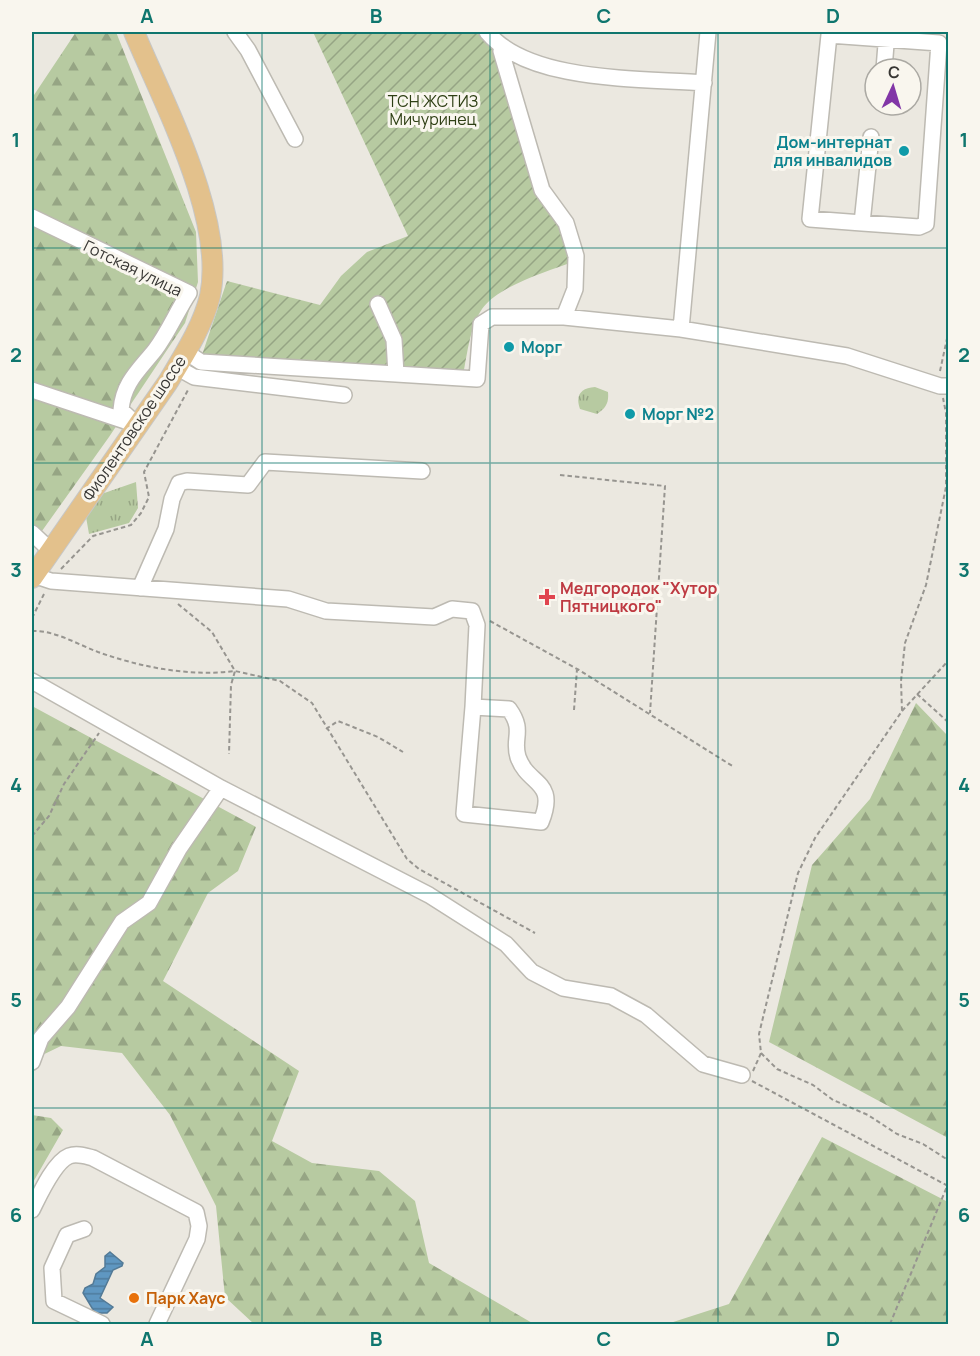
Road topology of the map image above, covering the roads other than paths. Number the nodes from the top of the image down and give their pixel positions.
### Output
1 (134, 32) edge
2 (235, 32) edge
3 (487, 32) edge
4 (708, 32) edge
5 (887, 35) edge
6 (501, 51) dead end
7 (885, 57) edge
8 (704, 83) junction
9 (871, 137) dead end
10 (295, 139) dead end
11 (32, 218) edge
12 (862, 223) junction
13 (378, 304) dead end
14 (564, 317) junction
15 (681, 329) junction
16 (181, 360) junction
17 (396, 374) junction
18 (944, 386) edge
19 (32, 390) edge
20 (344, 395) dead end
21 (137, 425) junction
22 (422, 471) dead end
23 (32, 533) edge
24 (50, 550) junction
25 (39, 578) edge
26 (148, 588) junction
27 (32, 681) edge
28 (473, 707) junction
29 (221, 788) junction
30 (32, 1062) edge
31 (742, 1075) road end
32 (32, 1210) edge
33 (84, 1229) dead end
34 (102, 1324) edge
35 (157, 1324) edge

1 - 16 main road, Фиолентовское шоссе
2 - 10 street
3 - 8 street
4 - 8 street
5 - 7 street
5 - 12 street
5 - 12 street
6 - 14 street
8 - 15 street
9 - 12 street
11 - 21 street, Готская улица
13 - 17 street
14 - 15 street
14 - 17 street
15 - 18 street
16 - 17 street
16 - 20 street
16 - 21 main road, Фиолентовское шоссе
19 - 21 street
21 - 24 main road, Фиолентовское шоссе
22 - 26 street
23 - 24 street
24 - 25 main road, Фиолентовское шоссе
25 - 26 street
26 - 28 street
27 - 29 street
28 - 28 street
29 - 30 street
29 - 31 street
32 - 35 street
33 - 34 street

